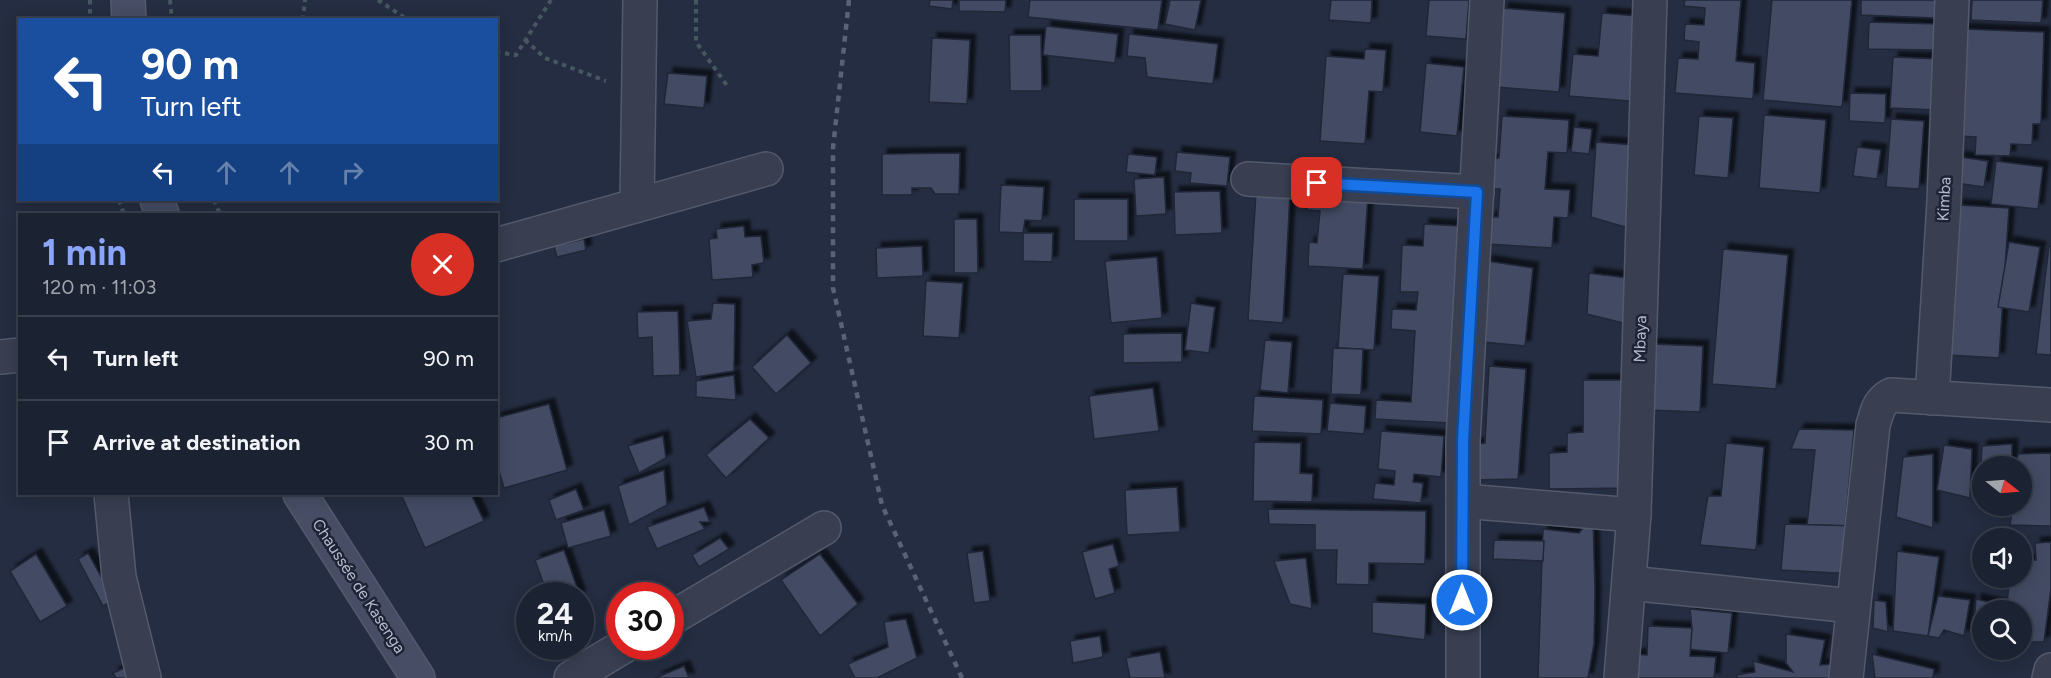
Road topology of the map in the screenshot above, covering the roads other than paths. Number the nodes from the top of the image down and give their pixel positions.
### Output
1 (128, 0) edge
2 (640, 0) edge
3 (1487, 0) edge
4 (1650, 0) edge
5 (1952, 0) edge
6 (129, 18) edge
7 (766, 169) dead end
8 (1248, 179) dead end
9 (1477, 192) junction
10 (637, 205) junction
11 (498, 244) edge
12 (18, 355) edge
13 (0, 357) edge
14 (1932, 398) junction
15 (2051, 405) edge
16 (111, 495) edge
17 (301, 495) edge
18 (1463, 501) junction
19 (1634, 515) junction
20 (824, 528) dead end
21 (1629, 583) junction
22 (1852, 606) junction
23 (684, 611) edge
24 (606, 657) edge
25 (2051, 670) edge
26 (144, 678) edge
27 (418, 678) edge
28 (571, 678) edge
29 (1463, 678) edge
30 (1621, 678) edge
31 (1846, 678) edge
32 (2049, 678) edge

1 - 6 main road
2 - 10 street
3 - 9 street
4 - 19 street, Mbaya
5 - 14 street, Kimba
7 - 10 street
8 - 9 street
9 - 18 street
10 - 11 street
12 - 13 street
14 - 15 street
14 - 22 street
16 - 26 street
17 - 27 main road, Chaussée de Kasenga
18 - 19 street
18 - 29 street
19 - 21 street, Mbaya
20 - 23 street
21 - 22 street
21 - 30 street, Mbaya
22 - 31 street
24 - 28 street
25 - 32 street

